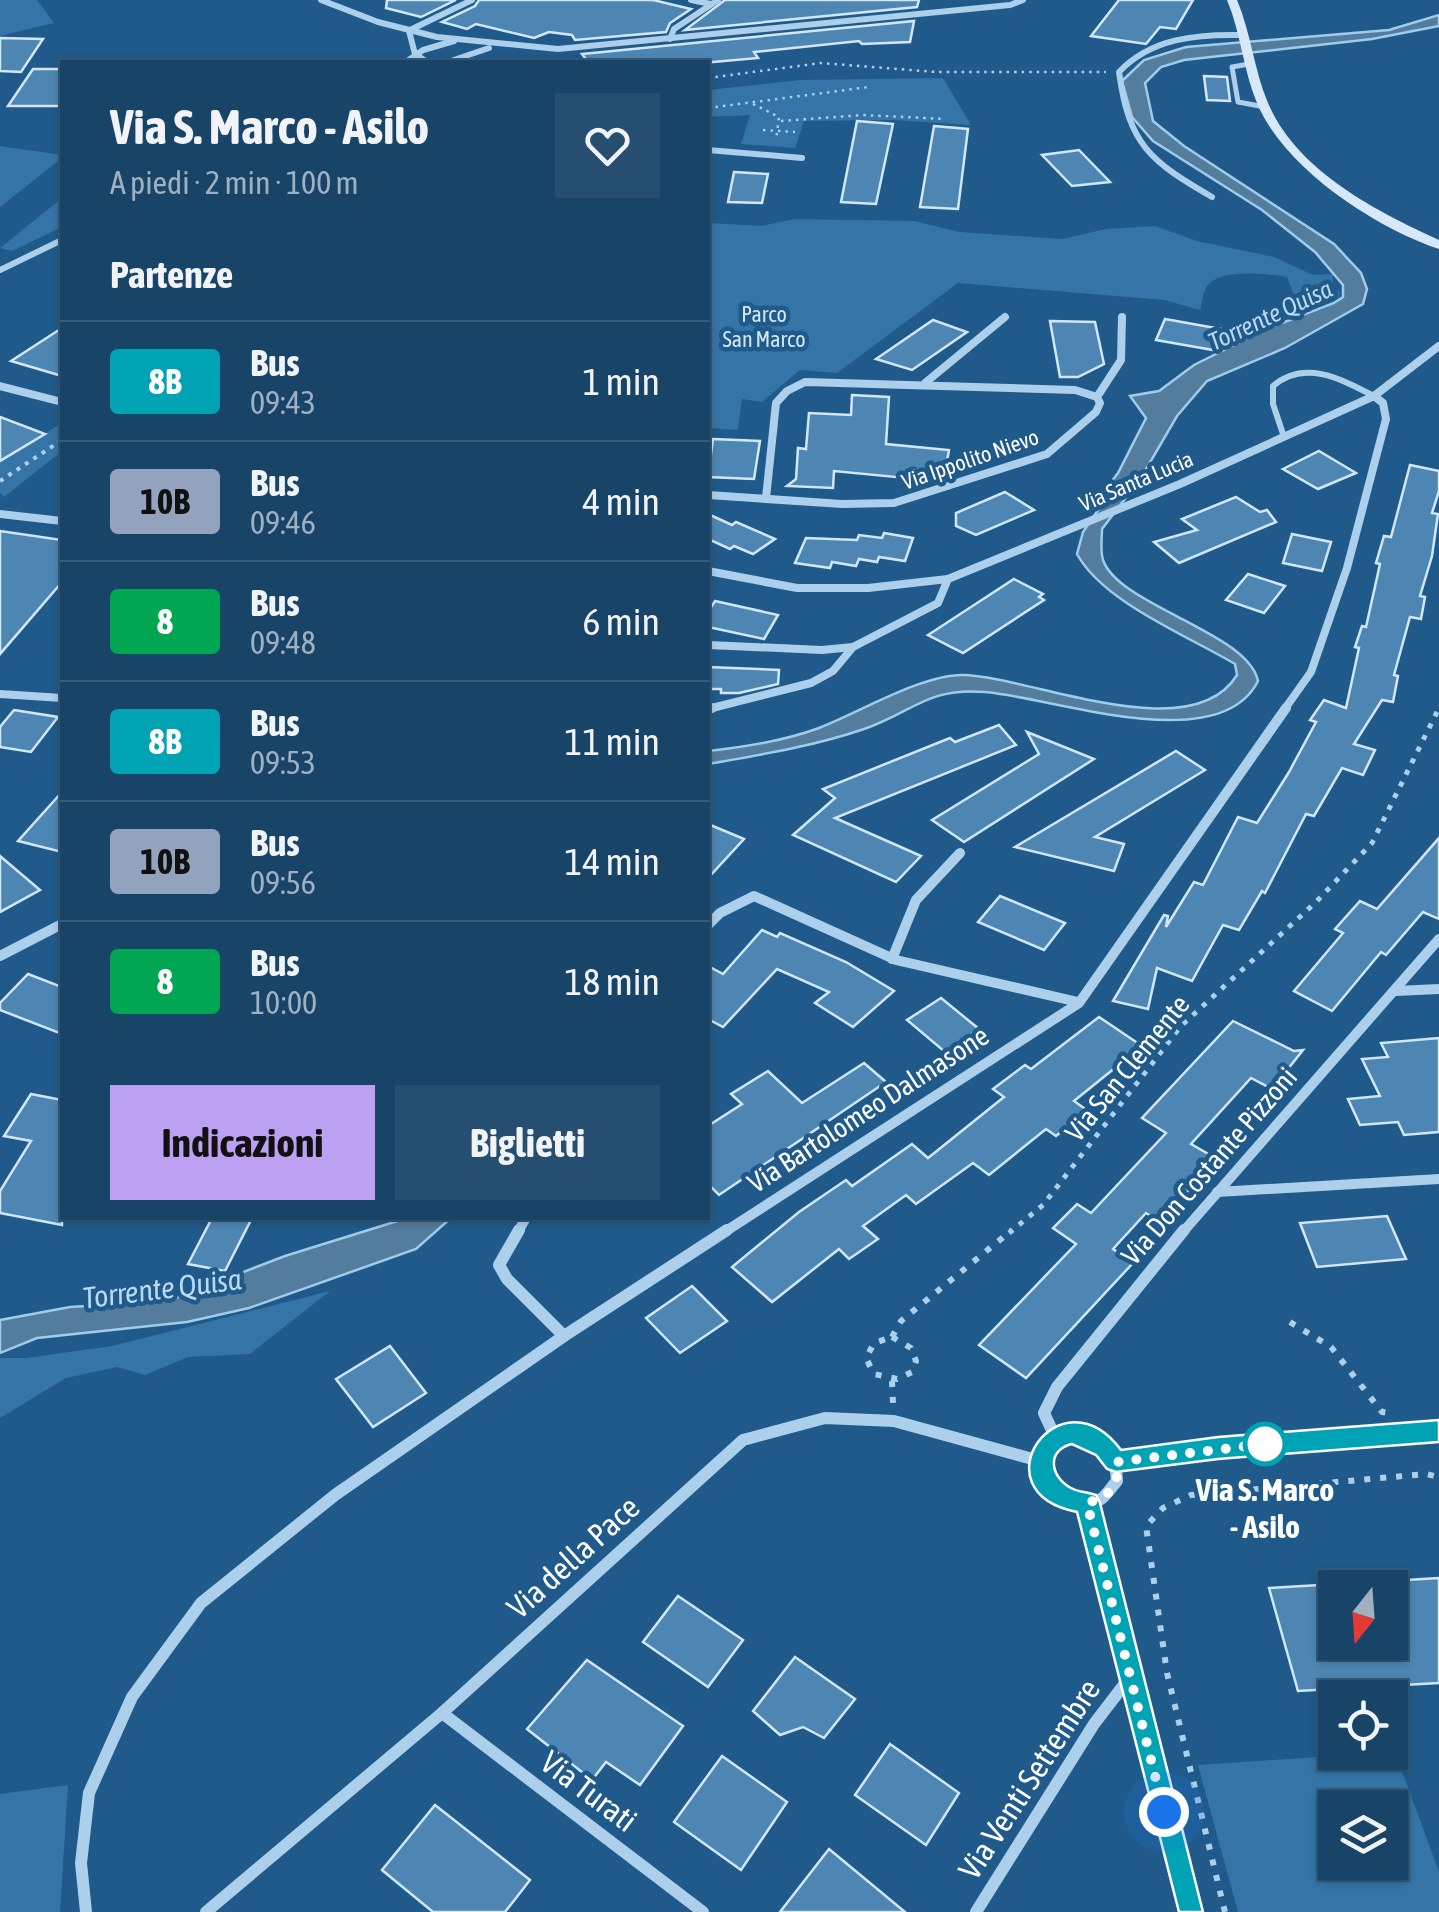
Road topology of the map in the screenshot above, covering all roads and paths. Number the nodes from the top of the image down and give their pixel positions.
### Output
1 (321, 0) edge
2 (472, 0) edge
3 (692, 0) edge
4 (969, 0) edge
5 (1023, 0) edge
6 (1232, 0) edge
7 (714, 2) edge
8 (978, 7) junction
9 (409, 31) junction
10 (1242, 35) junction
11 (670, 39) junction
12 (460, 40) junction
13 (496, 46) junction
14 (415, 54) junction
15 (408, 60) edge
16 (424, 60) edge
17 (454, 60) edge
18 (1248, 62) junction
19 (1119, 72) junction
20 (710, 78) edge
21 (869, 87) dead end
22 (748, 103) junction
23 (710, 108) edge
24 (1267, 113) junction
25 (944, 118) dead end
26 (782, 121) junction
27 (762, 130) dead end
28 (778, 131) junction
29 (795, 132) dead end
30 (773, 148) dead end
31 (710, 150) edge
32 (802, 158) dead end
33 (1212, 197) dead end
34 (1388, 218) junction
35 (1439, 236) edge
36 (60, 241) edge
37 (1439, 245) edge
38 (0, 270) edge
39 (1005, 316) dead end
40 (1122, 317) dead end
41 (1439, 346) edge
42 (925, 384) junction
43 (0, 386) edge
44 (1098, 396) junction
45 (1374, 396) junction
46 (60, 401) edge
47 (1282, 434) junction
48 (60, 441) edge
49 (0, 481) edge
50 (710, 494) edge
51 (766, 498) junction
52 (0, 514) edge
53 (60, 521) edge
54 (710, 571) edge
55 (948, 579) junction
56 (710, 646) edge
57 (853, 647) junction
58 (0, 694) edge
59 (60, 698) edge
60 (710, 708) edge
61 (1439, 708) edge
62 (960, 854) dead end
63 (710, 923) edge
64 (60, 925) edge
65 (1439, 939) edge
66 (0, 956) edge
67 (892, 959) junction
68 (1439, 989) edge
69 (1396, 991) junction
70 (1079, 1003) junction
71 (1439, 1179) edge
72 (1217, 1192) junction
73 (525, 1220) edge
74 (1290, 1322) dead end
75 (564, 1336) junction
76 (892, 1338) junction
77 (1436, 1433) edge
78 (1408, 1434) junction
79 (1055, 1437) junction
80 (1040, 1461) junction
81 (1116, 1462) junction
82 (1439, 1478) edge
83 (1087, 1503) junction
84 (1130, 1678) junction
85 (442, 1713) junction
86 (86, 1912) edge
87 (206, 1912) edge
88 (702, 1912) edge
89 (976, 1912) edge
90 (1189, 1912) edge
91 (1224, 1912) edge

1 - 9 street
2 - 9 street
3 - 7 street
4 - 8 street
5 - 8 street
6 - 10 main road
7 - 11 street
8 - 11 street
9 - 12 street
9 - 14 street
10 - 18 main road
10 - 19 street
11 - 13 street
12 - 13 street
12 - 14 street
13 - 17 street
14 - 15 street
14 - 16 street
18 - 24 main road
18 - 24 lane
19 - 20 path
19 - 33 street
21 - 22 path
22 - 23 path
22 - 26 path
24 - 34 main road
25 - 26 path
26 - 28 path
27 - 28 path
28 - 29 path
28 - 30 path
31 - 32 street
34 - 35 main road
34 - 37 main road
36 - 38 street
39 - 42 street
40 - 44 street, Via Ippolito Nievo
41 - 45 street, Via Santa Lucia
42 - 44 street, Via Ippolito Nievo
42 - 51 street, Via Ippolito Nievo
43 - 46 street
44 - 51 street, Via Ippolito Nievo
45 - 47 street, Via Santa Lucia
45 - 47 lane
45 - 70 street, Via Bartolomeo Dalmasone
47 - 55 street, Via Santa Lucia
48 - 49 path
50 - 51 street, Via Ippolito Nievo
52 - 53 street
54 - 55 street
55 - 57 street
56 - 57 street
57 - 60 street
58 - 59 street
61 - 76 path, Via San Clemente
62 - 67 street
63 - 67 street
64 - 66 street
65 - 69 street, Via Don Costante Pizzoni
67 - 70 street
68 - 69 street
69 - 72 street, Via Don Costante Pizzoni
70 - 75 street, Via Bartolomeo Dalmasone
71 - 72 street
72 - 79 street, Via Don Costante Pizzoni
73 - 75 street
74 - 78 path
75 - 86 street, Via Bartolomeo Dalmasone
76 - 76 path, Via San Clemente
77 - 78 street
78 - 81 street
79 - 80 street
79 - 81 street
80 - 83 street
80 - 85 street, Via della Pace
81 - 83 street
82 - 91 path
83 - 84 street
84 - 89 street, Via Venti Settembre
84 - 90 street
85 - 87 street, Via della Pace
85 - 88 street, Via Turati

